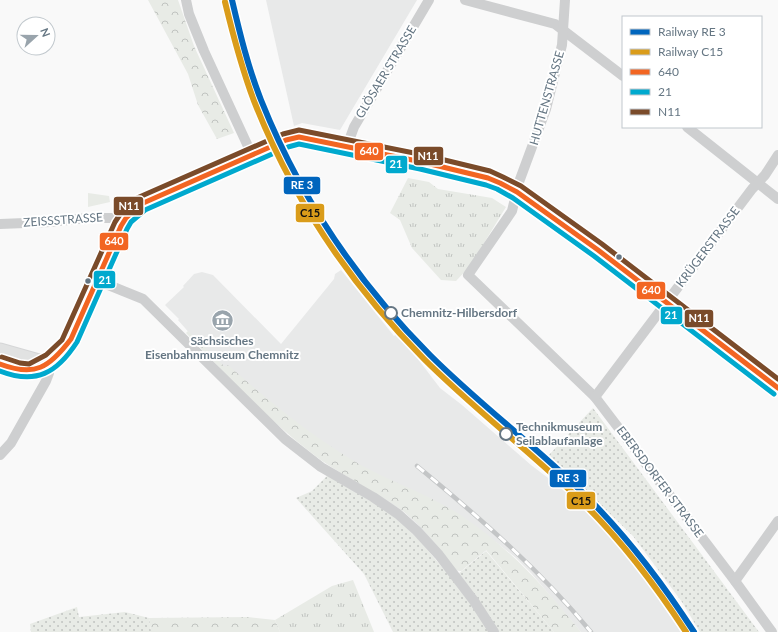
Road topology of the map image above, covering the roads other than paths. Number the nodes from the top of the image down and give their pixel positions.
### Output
1 (186, 0) edge
2 (429, 0) edge
3 (465, 0) edge
4 (565, 0) edge
5 (563, 28) junction
6 (622, 75) edge
7 (688, 128) edge
8 (347, 146) junction
9 (252, 155) junction
10 (778, 155) edge
11 (235, 162) tunnel mouth
12 (185, 184) tunnel mouth
13 (758, 184) junction
14 (517, 192) junction
15 (778, 199) edge
16 (126, 218) junction
17 (0, 224) edge
18 (468, 275) joint
19 (96, 280) junction
20 (667, 304) junction
21 (0, 350) edge
22 (49, 361) junction
23 (0, 364) edge
24 (778, 388) edge
25 (595, 397) junction
26 (0, 455) edge
27 (778, 520) edge
28 (735, 581) junction
29 (494, 632) edge
30 (772, 632) edge

1 - 9 street
2 - 8 street, GLÖSAER STRASSE
3 - 5 street
4 - 5 street, HUTTENSTRASSE
5 - 6 street
5 - 14 street, HUTTENSTRASSE
7 - 13 street
8 - 9 main road
8 - 14 main road
9 - 11 main road
10 - 13 street, KRÜGERSTRASSE
12 - 16 main road
13 - 15 street
13 - 20 street, KRÜGERSTRASSE
14 - 18 street, HUTTENSTRASSE
14 - 20 main road
16 - 17 street, ZEISSSTRASSE
16 - 19 main road
18 - 25 street, EBERSDORFER STRASSE
19 - 22 main road
19 - 29 street
20 - 24 main road
20 - 25 street, KRÜGERSTRASSE
21 - 22 main road
22 - 23 main road
22 - 26 street
25 - 28 street, EBERSDORFER STRASSE
27 - 28 street
28 - 30 street, EBERSDORFER STRASSE

